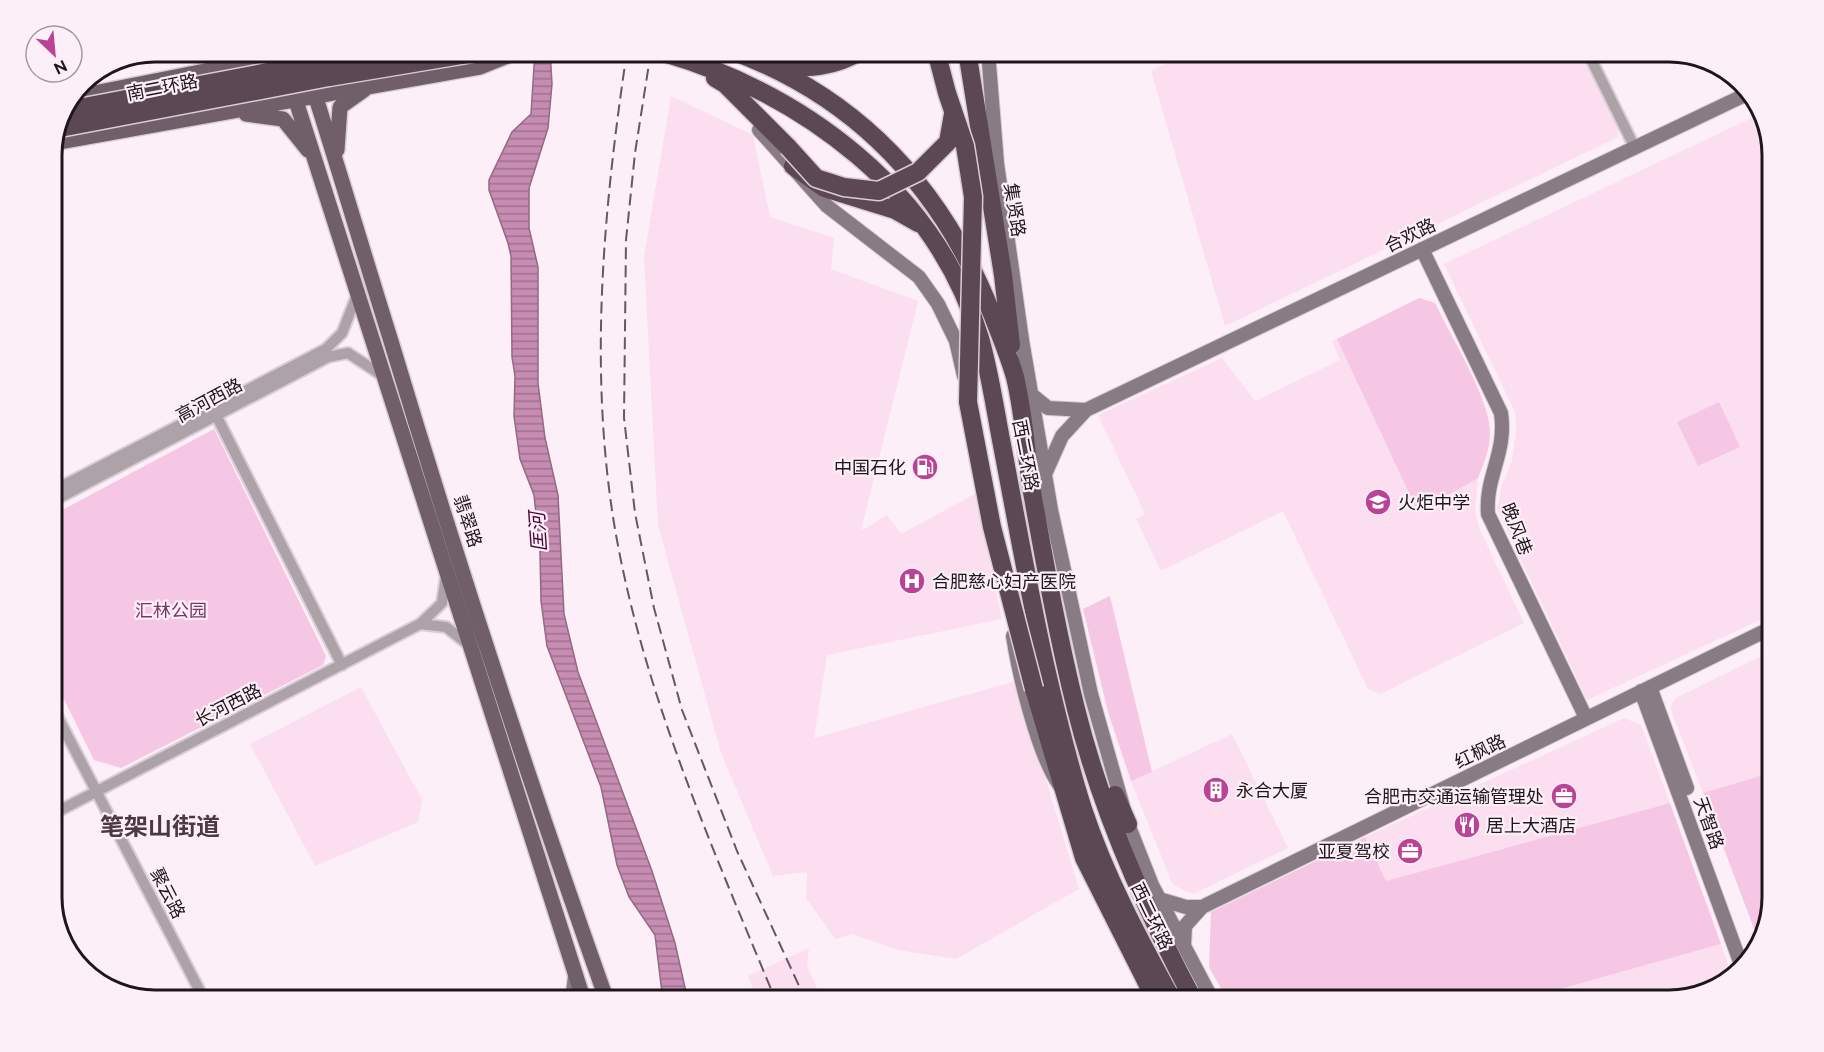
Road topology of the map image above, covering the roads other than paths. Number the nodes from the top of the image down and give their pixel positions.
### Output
1 (239, 62) edge
2 (250, 62) edge
3 (284, 62) edge
4 (306, 62) edge
5 (321, 62) edge
6 (420, 62) edge
7 (492, 62) edge
8 (685, 62) edge
9 (687, 62) edge
10 (695, 62) edge
11 (757, 62) edge
12 (839, 62) edge
13 (939, 62) edge
14 (949, 62) edge
15 (969, 62) edge
16 (989, 62) edge
17 (1592, 62) edge
18 (234, 66) junction
19 (771, 68) junction
20 (368, 87) junction
21 (84, 95) edge
22 (316, 97) junction
23 (1742, 97) edge
24 (296, 100) junction
25 (74, 109) edge
26 (232, 112) junction
27 (66, 127) edge
28 (63, 141) edge
29 (1635, 148) junction
30 (314, 158) junction
31 (336, 159) junction
32 (793, 166) junction
33 (991, 193) junction
34 (927, 230) junction
35 (1422, 249) junction
36 (1013, 276) junction
37 (357, 295) junction
38 (383, 376) junction
39 (1015, 377) junction
40 (1032, 395) junction
41 (1086, 410) junction
42 (216, 416) junction
43 (1046, 473) junction
44 (62, 486) edge
45 (62, 496) edge
46 (446, 572) junction
47 (420, 624) junction
48 (1762, 632) edge
49 (470, 645) junction
50 (342, 665) junction
51 (1034, 689) junction
52 (1646, 689) junction
53 (1076, 710) junction
54 (1586, 718) junction
55 (62, 725) edge
56 (1061, 788) junction
57 (97, 791) junction
58 (1083, 807) junction
59 (62, 809) edge
60 (1128, 824) junction
61 (1159, 899) junction
62 (1202, 907) junction
63 (1184, 946) junction
64 (1746, 950) edge
65 (1739, 958) edge
66 (575, 974) junction
67 (200, 991) edge
68 (573, 991) edge
69 (581, 991) edge
70 (603, 991) edge
71 (1151, 991) edge
72 (1168, 991) edge
73 (1189, 991) edge
74 (1208, 991) edge

1 - 18 main road
2 - 18 main road
3 - 24 main road, 翡翠路
4 - 22 main road, 翡翠路
5 - 25 highway, 南二环路, bridge
6 - 27 highway, 南二环路, bridge
7 - 20 main road
8 - 32 street
9 - 14 highway, bridge
10 - 34 highway, 西二环路
11 - 19 highway, 西二环路
12 - 19 highway
13 - 51 highway, bridge
15 - 33 highway, 集贤路
16 - 36 street
17 - 29 street
18 - 21 main road
19 - 39 highway, 西二环路
20 - 22 main road
20 - 31 main road
22 - 24 main road
22 - 31 main road, 翡翠路
23 - 29 street, 合欢路
24 - 26 main road
24 - 30 main road, 翡翠路
26 - 28 main road
26 - 30 main road
29 - 35 street, 合欢路
30 - 37 main road, 翡翠路
31 - 70 main road, 翡翠路
32 - 34 highway
32 - 56 street
33 - 36 highway
33 - 39 highway, 集贤路
34 - 58 highway, 西二环路
35 - 41 street, 合欢路
35 - 54 street, 晚风巷
36 - 40 street
37 - 38 main road, 翡翠路
37 - 44 street, 高河西路
38 - 42 street, 高河西路
38 - 46 main road, 翡翠路
39 - 53 highway, 西二环路
40 - 41 street
40 - 43 street
41 - 43 street
42 - 45 street, 高河西路
42 - 50 street
43 - 60 street
46 - 47 street, 长河西路
46 - 49 main road, 翡翠路
47 - 49 street
47 - 50 street, 长河西路
48 - 52 street, 红枫路
49 - 66 main road, 翡翠路
50 - 57 street, 长河西路
51 - 56 highway, 西二环路
51 - 58 highway
52 - 54 street, 红枫路
52 - 64 street, 天智路
52 - 65 street, 天智路
53 - 60 highway
53 - 73 highway, 西二环路
54 - 62 street, 红枫路
55 - 57 street, 聚云路
56 - 71 highway, 西二环路
57 - 59 street, 长河西路
57 - 67 street, 聚云路
58 - 72 highway, 西二环路
60 - 61 street
61 - 62 street
61 - 63 street
62 - 63 street
63 - 74 street
66 - 68 street
66 - 69 main road, 翡翠路

